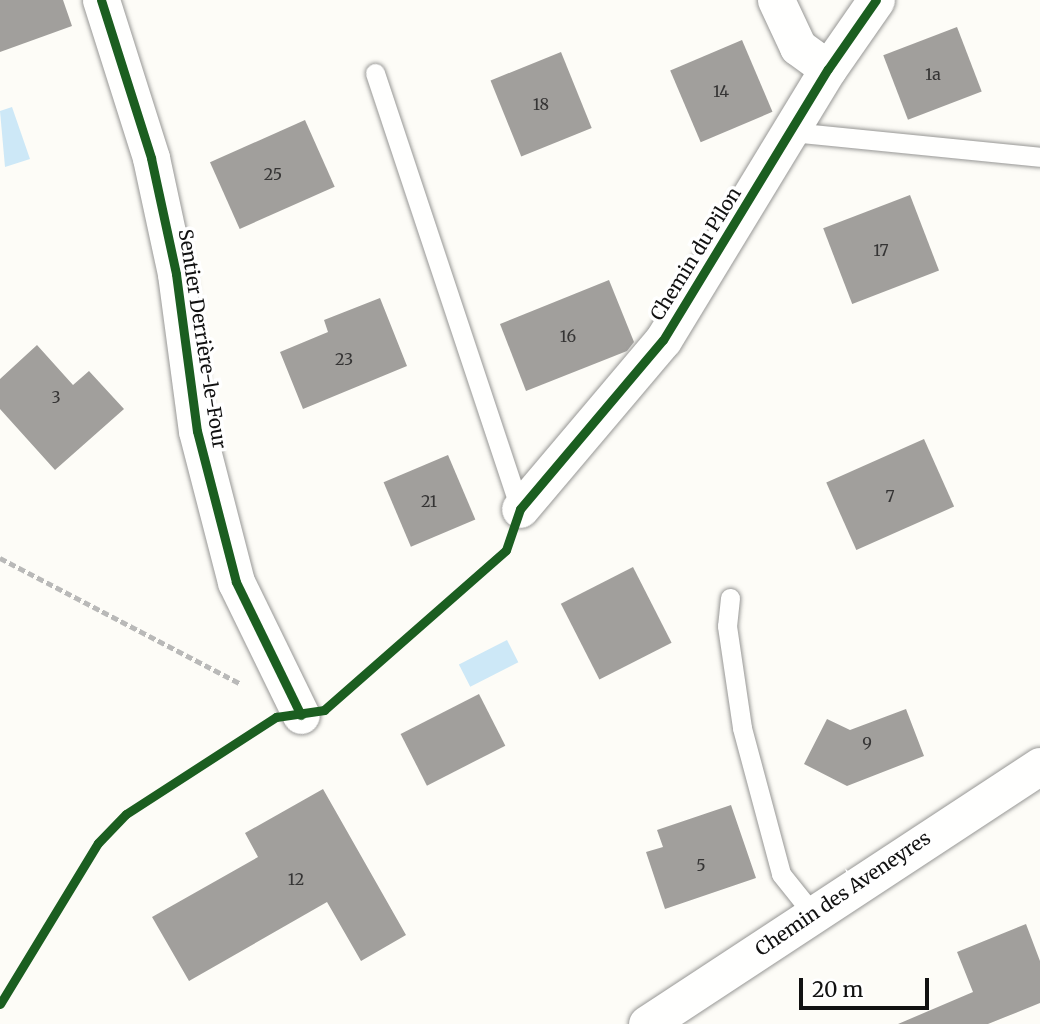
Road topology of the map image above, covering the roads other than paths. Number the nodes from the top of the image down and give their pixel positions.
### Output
1 (101, 0) edge
2 (776, 0) edge
3 (876, 0) edge
4 (828, 69) junction
5 (375, 73) dead end
6 (791, 132) junction
7 (1040, 157) edge
8 (520, 509) joint
9 (730, 597) dead end
10 (301, 715) road end
11 (1040, 765) edge
12 (813, 914) junction
13 (647, 1024) edge

1 - 10 street, Sentier Derrière-le-Four
2 - 4 street
3 - 4 street, Chemin du Pilon
4 - 6 street, Chemin du Pilon
5 - 8 lane
6 - 7 lane
6 - 8 street, Chemin du Pilon
9 - 12 lane
11 - 12 street, Chemin des Aveneyres
12 - 13 street, Chemin des Aveneyres

